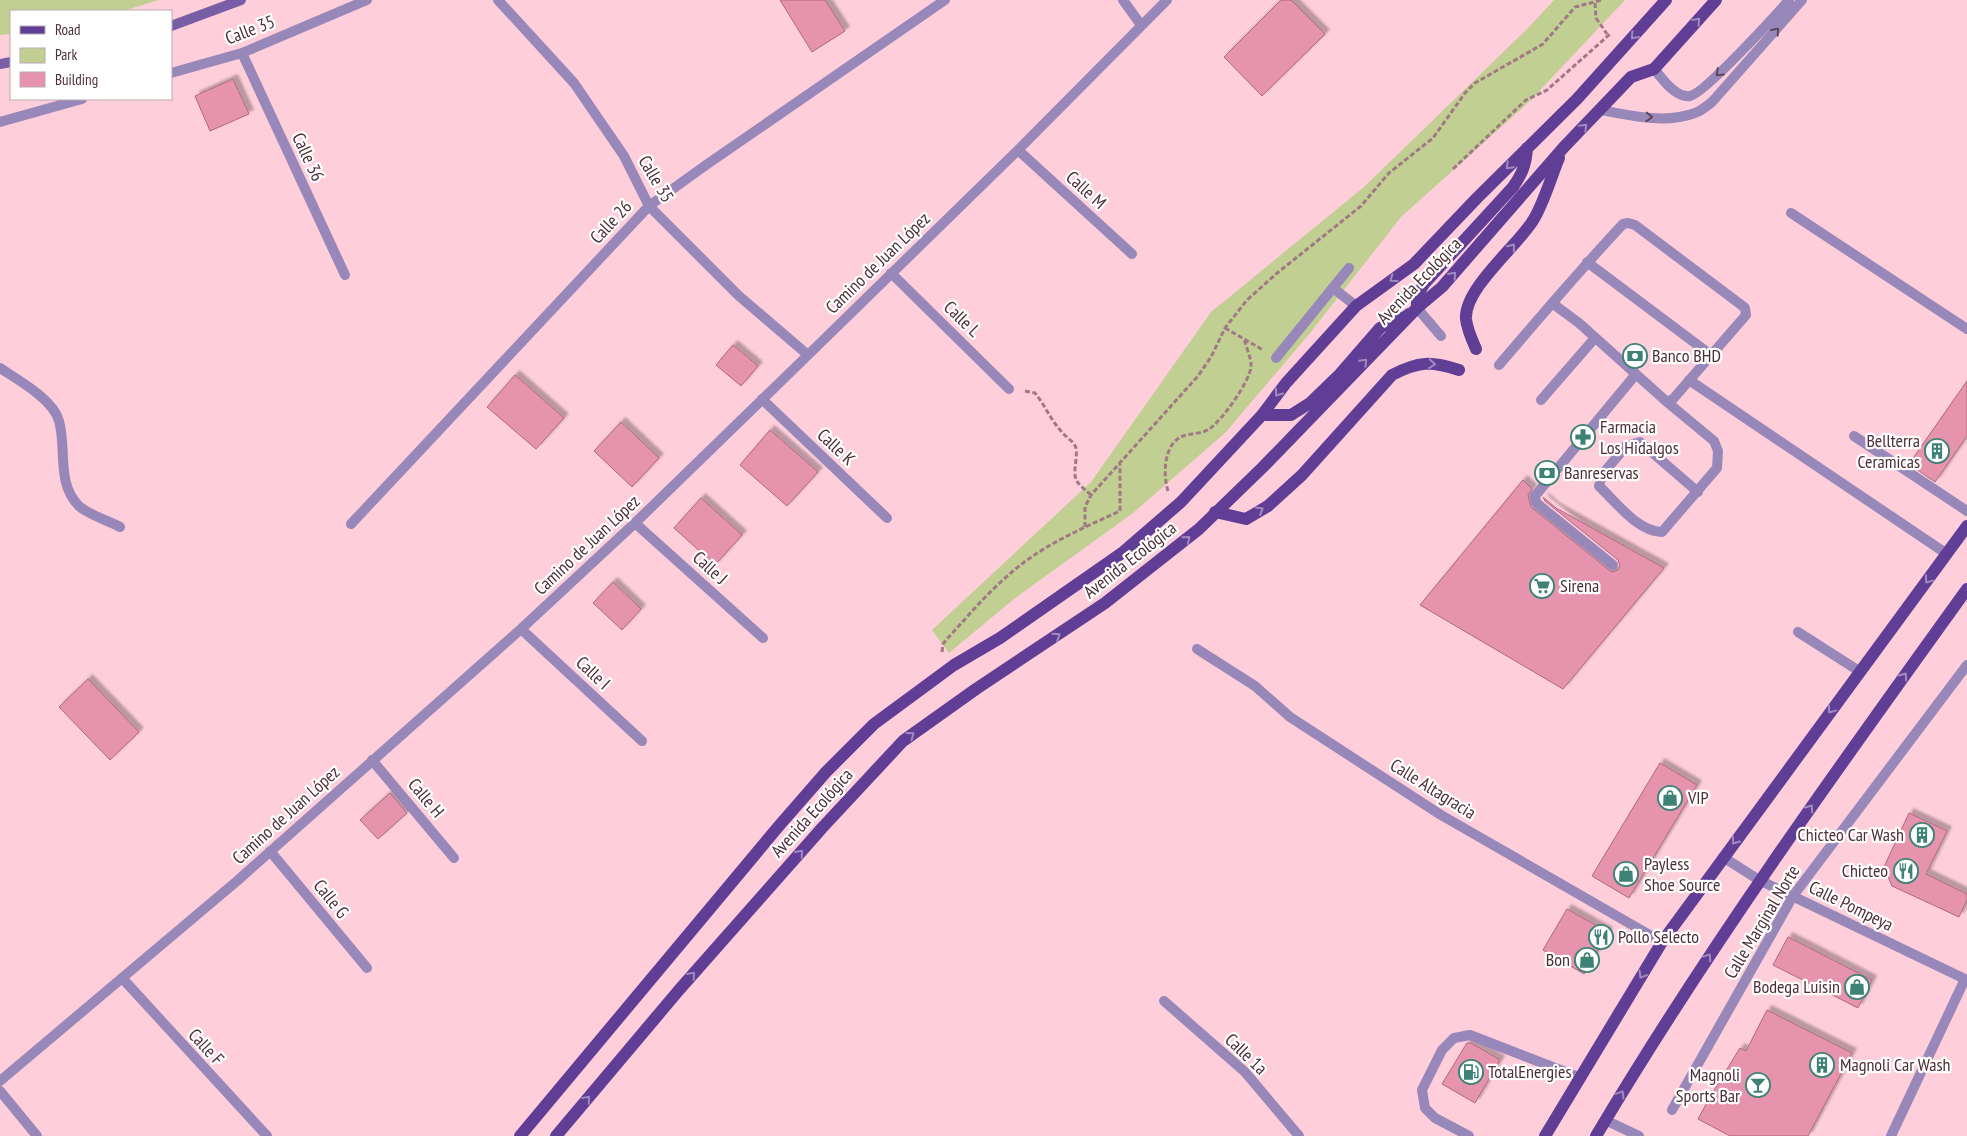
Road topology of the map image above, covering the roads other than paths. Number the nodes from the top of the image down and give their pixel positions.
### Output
1 (241, 0) edge
2 (367, 0) edge
3 (498, 0) edge
4 (945, 0) edge
5 (1123, 0) edge
6 (1167, 0) edge
7 (1666, 0) edge
8 (1716, 0) edge
9 (1789, 0) edge
10 (1802, 0) edge
11 (1141, 25) junction
12 (172, 26) edge
13 (242, 53) junction
14 (1654, 69) junction
15 (172, 73) edge
16 (78, 100) edge
17 (1601, 110) junction
18 (0, 122) edge
19 (1564, 147) junction
20 (1527, 148) junction
21 (1018, 150) junction
22 (649, 206) junction
23 (1791, 214) dead end
24 (1132, 254) dead end
25 (1588, 262) junction
26 (1349, 268) dead end
27 (891, 273) junction
28 (344, 275) dead end
29 (1333, 288) junction
30 (1552, 303) junction
31 (1356, 306) junction
32 (1417, 308) junction
33 (1967, 329) edge
34 (1441, 336) dead end
35 (1594, 339) junction
36 (1476, 349) dead end
37 (808, 355) junction
38 (1711, 355) junction
39 (1276, 358) road end
40 (1499, 366) dead end
41 (0, 368) edge
42 (1459, 370) dead end
43 (1636, 374) junction
44 (1689, 380) junction
45 (1010, 389) road end
46 (762, 400) junction
47 (1541, 400) dead end
48 (1667, 402) junction
49 (1262, 415) junction
50 (1854, 436) dead end
51 (1698, 492) junction
52 (1967, 511) edge
53 (1215, 512) junction
54 (887, 518) dead end
55 (635, 523) junction
56 (351, 524) dead end
57 (1967, 526) edge
58 (120, 527) dead end
59 (1947, 554) junction
60 (1613, 565) dead end
61 (1967, 589) edge
62 (521, 630) junction
63 (1798, 632) dead end
64 (763, 638) dead end
65 (1198, 648) dead end
66 (1967, 665) edge
67 (1859, 672) junction
68 (642, 741) dead end
69 (372, 760) junction
70 (270, 850) junction
71 (1723, 857) junction
72 (454, 858) dead end
73 (1760, 880) junction
74 (1793, 896) junction
75 (1662, 942) junction
76 (367, 968) dead end
77 (123, 979) junction
78 (1966, 979) edge
79 (1164, 1001) dead end
80 (1581, 1078) junction
81 (0, 1081) edge
82 (0, 1091) edge
83 (1672, 1110) dead end
84 (1605, 1120) junction
85 (37, 1136) edge
86 (266, 1136) edge
87 (520, 1136) edge
88 (556, 1136) edge
89 (1299, 1136) edge
90 (1469, 1136) edge
91 (1545, 1136) edge
92 (1596, 1136) edge
93 (1638, 1136) edge
94 (1891, 1136) edge

1 - 12 main road
2 - 13 street, Calle 35
3 - 22 street, Calle 35
4 - 22 street, Calle 26
5 - 11 street
6 - 11 street, Camino de Juan López
7 -> 20 main road, Avenida Ecológica
14 -> 8 main road, Avenida Ecológica
9 -> 14 street
17 -> 10 street
11 - 21 street, Camino de Juan López
13 - 15 street, Calle 35
13 - 28 street, Calle 36
14 - 17 main road, Avenida Ecológica
16 - 18 street
19 -> 17 main road, Avenida Ecológica
32 -> 19 main road, Avenida Ecológica
36 -> 19 main road
20 -> 31 main road, Avenida Ecológica
20 - 32 main road
21 - 24 street, Calle M
21 - 27 street, Camino de Juan López
22 - 37 street, Calle 35
22 - 56 street, Calle 26
23 - 33 street
25 - 30 street
25 - 38 street
25 - 38 street
26 - 29 street
27 - 37 street, Camino de Juan López
27 - 45 street, Calle L
29 - 31 street
29 - 39 street
30 - 35 street
30 - 40 street
31 -> 49 main road, Avenida Ecológica
32 - 34 street
32 - 49 main road
53 -> 32 main road, Avenida Ecológica
35 - 43 street
35 - 47 street
37 - 46 street, Camino de Juan López
38 - 44 street
41 - 58 street
53 -> 42 main road
43 - 48 street
43 - 60 street
44 - 48 street
44 - 59 street
46 - 54 street, Calle K
46 - 55 street, Camino de Juan López
48 - 51 street
49 - 87 main road, Avenida Ecológica
50 - 52 street
51 - 51 street
88 -> 53 main road, Avenida Ecológica
55 - 62 street, Camino de Juan López
55 - 64 street, Calle J
57 - 59 main road
59 -> 67 main road
73 -> 61 main road
62 - 68 street, Calle I
62 - 69 street, Camino de Juan López
63 - 67 street
65 - 75 street, Calle Altagracia
66 - 74 street, Calle Marginal Norte
67 -> 71 main road
69 - 70 street, Camino de Juan López
69 - 72 street, Calle H
70 - 76 street, Calle G
70 - 77 street, Camino de Juan López
71 - 73 street, Calle Pompeya
71 - 75 main road
73 - 74 street, Calle Pompeya
84 -> 73 main road
74 - 78 street, Calle Pompeya
74 - 83 street, Calle Marginal Norte
75 -> 80 main road
77 - 81 street, Camino de Juan López
77 - 86 street, Calle F
78 - 94 street
79 - 89 street, Calle 1a
80 - 90 street
80 - 91 main road
82 - 85 street
84 - 92 main road
84 - 93 street

